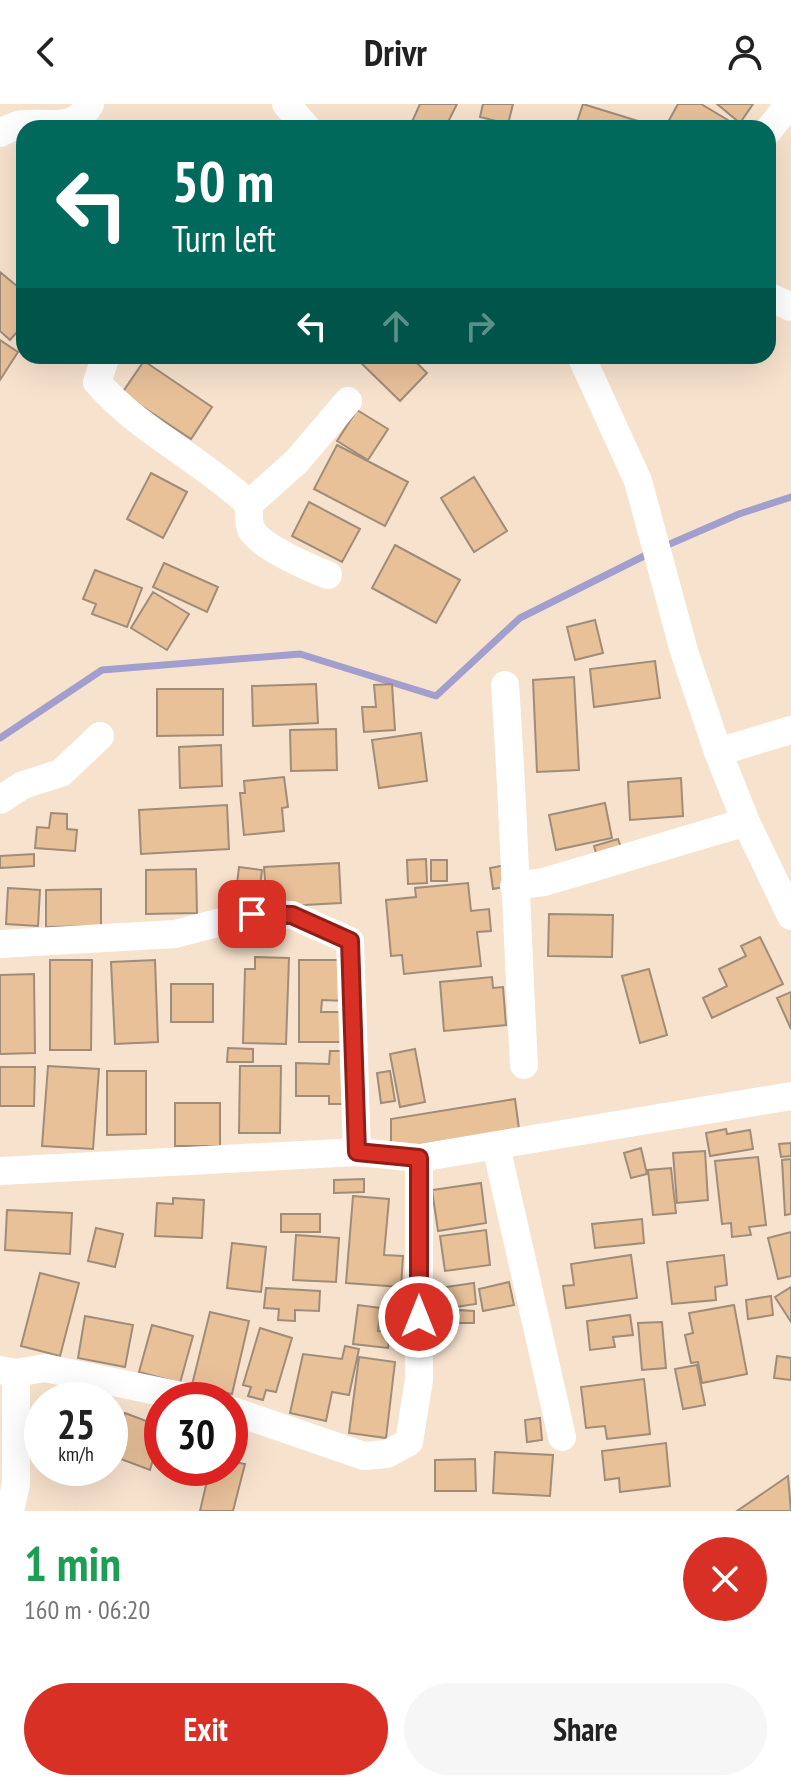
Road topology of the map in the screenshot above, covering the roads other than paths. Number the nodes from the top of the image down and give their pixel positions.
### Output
1 (286, 104) edge
2 (300, 120) edge
3 (103, 364) edge
4 (585, 364) edge
5 (348, 401) dead end
6 (249, 504) junction
7 (328, 575) dead end
8 (505, 685) dead end
9 (791, 730) edge
10 (100, 736) dead end
11 (718, 752) junction
12 (0, 800) edge
13 (746, 822) junction
14 (514, 886) junction
15 (791, 916) edge
16 (0, 944) edge
17 (524, 1065) dead end
18 (791, 1096) edge
19 (496, 1146) junction
20 (357, 1152) junction
21 (419, 1158) junction
22 (0, 1171) edge
23 (8, 1372) edge
24 (144, 1388) edge
25 (248, 1416) edge
26 (562, 1437) dead end
27 (10, 1511) edge

1 - 2 street
3 - 6 street
4 - 11 street
5 - 6 street
6 - 7 street
8 - 14 street
9 - 11 street
10 - 12 street
11 - 13 street
13 - 14 street
13 - 15 street
14 - 17 street
16 - 20 street
18 - 19 street
19 - 21 street
19 - 26 street
20 - 21 street
20 - 22 street
21 - 25 street
23 - 24 street
23 - 27 street

